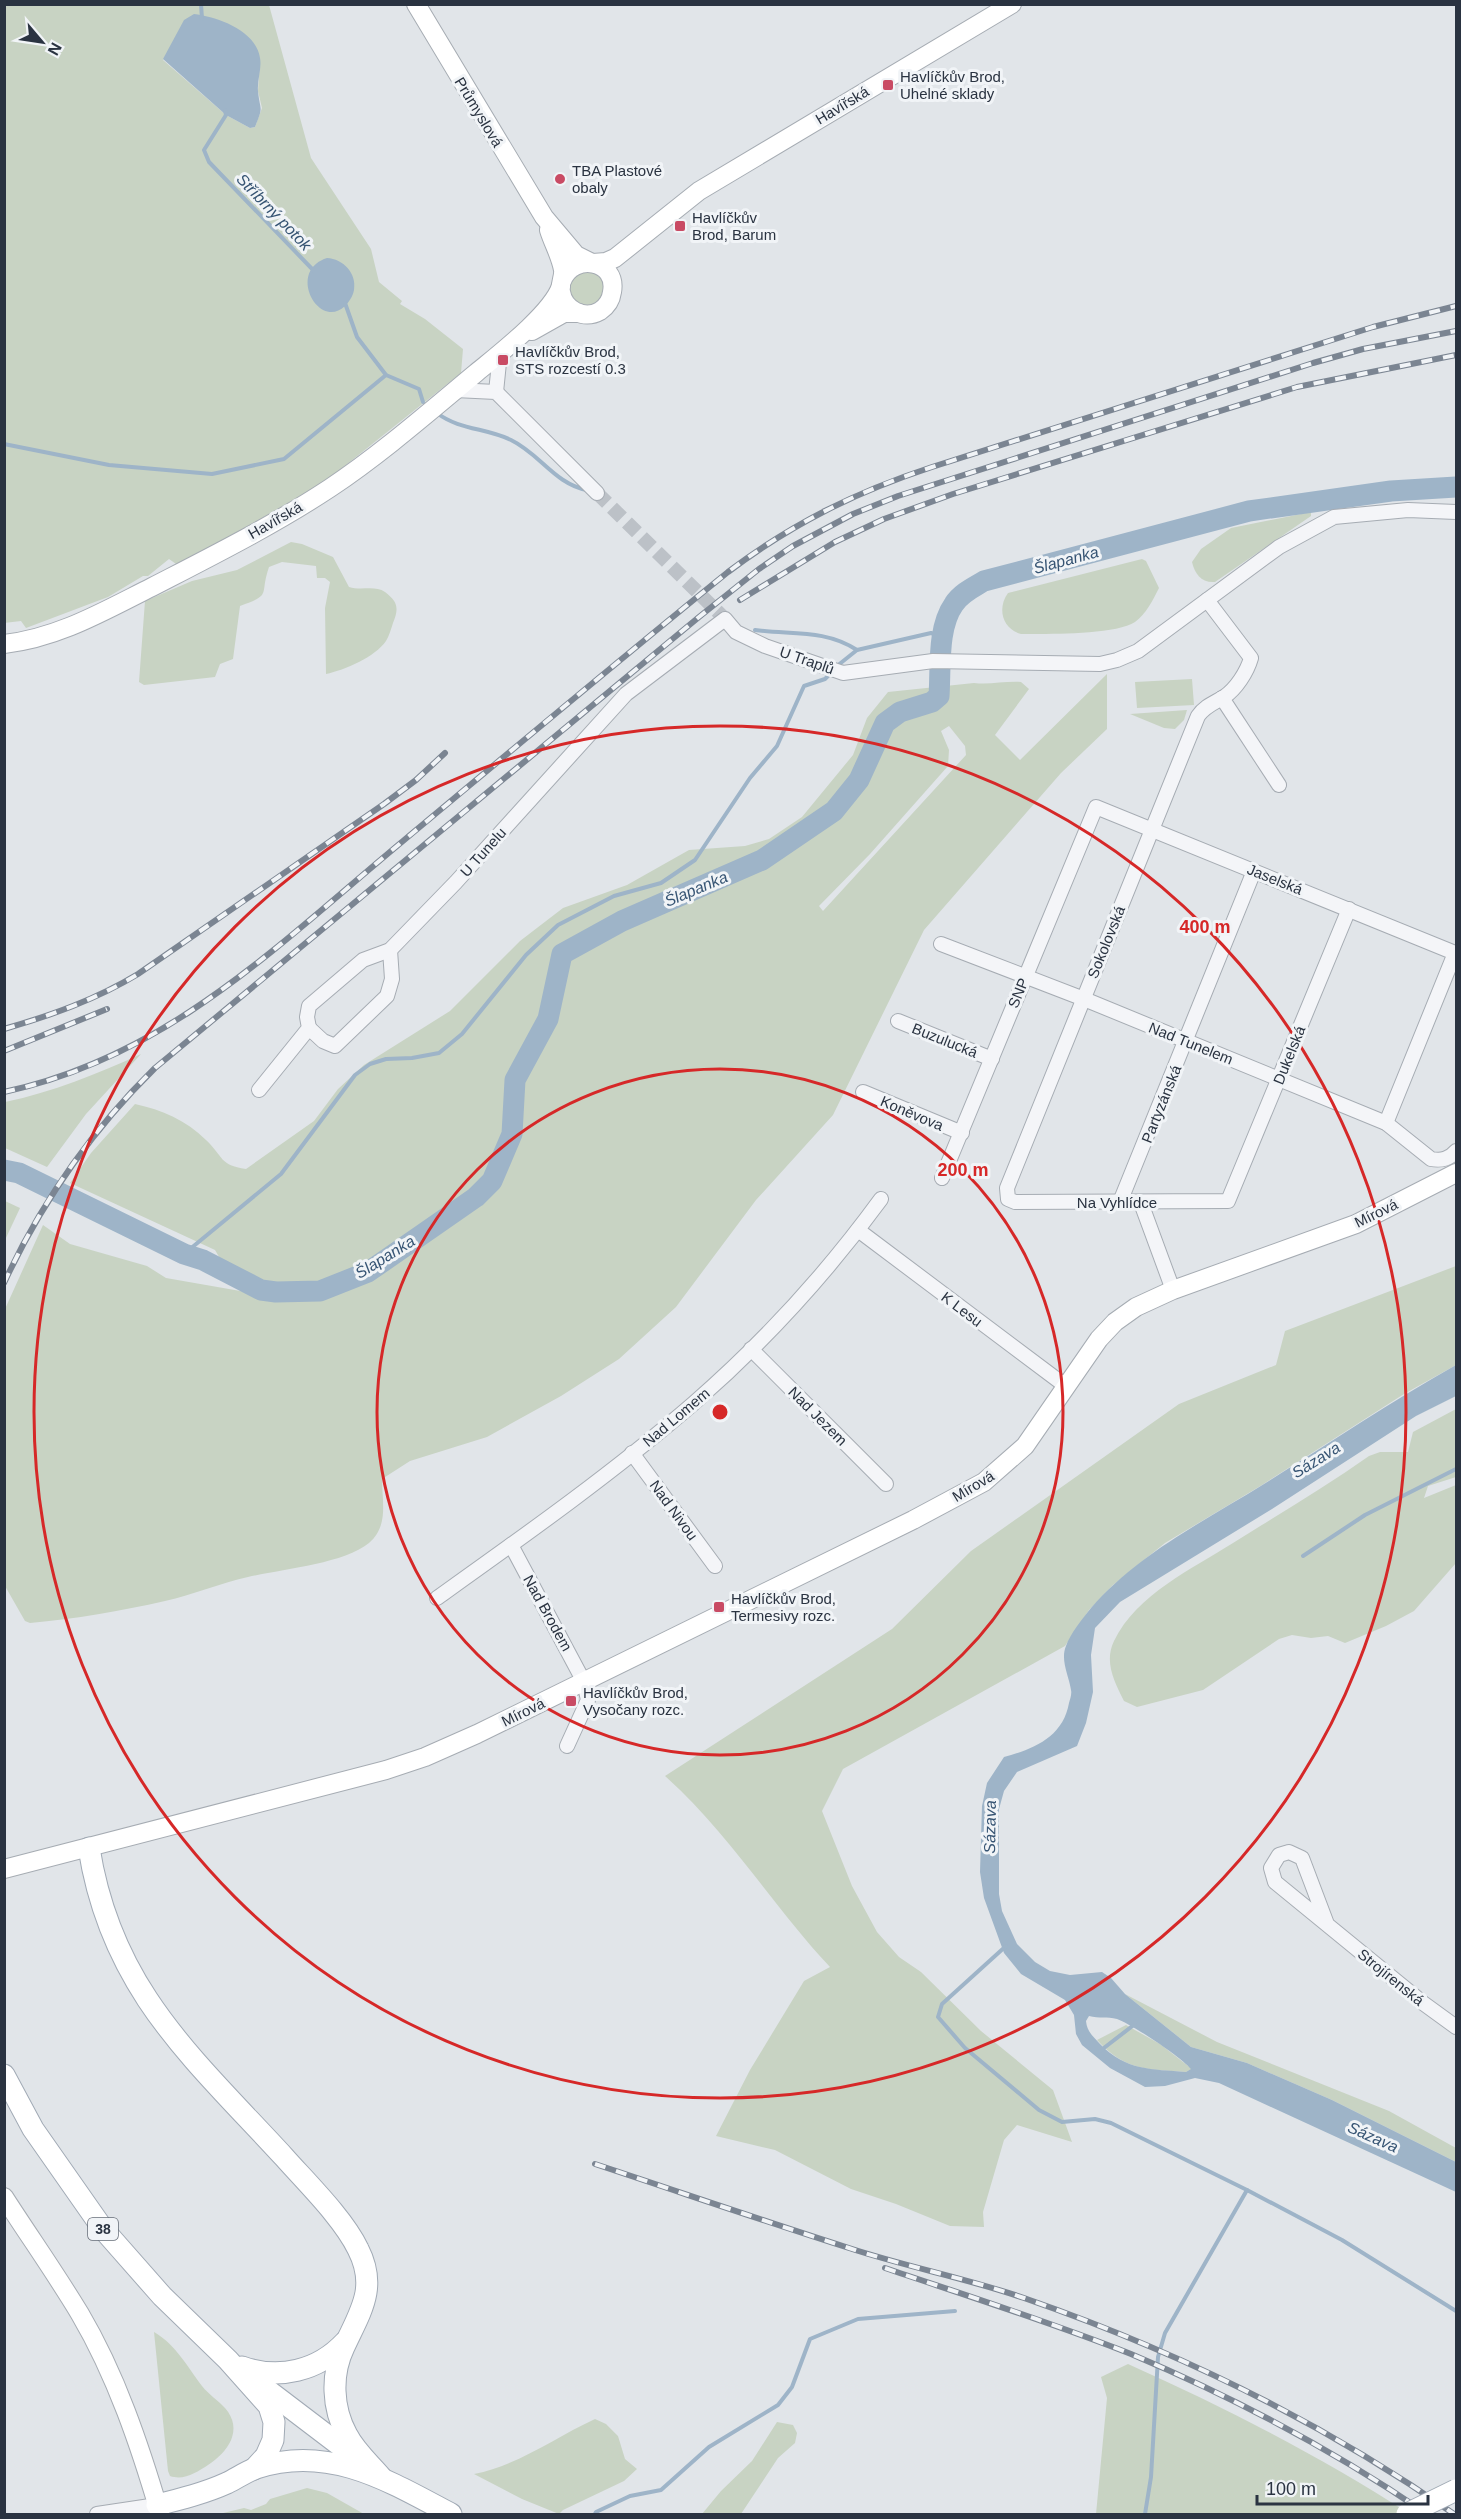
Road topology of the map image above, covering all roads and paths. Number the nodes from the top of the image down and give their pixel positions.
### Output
1 (416, 4) edge
2 (1012, 4) edge
3 (675, 211) junction
4 (544, 217) junction
5 (592, 263) junction
6 (561, 283) junction
7 (613, 290) junction
8 (579, 313) junction
9 (515, 341) junction
10 (500, 353) junction
11 (456, 390) junction
12 (496, 392) junction
13 (597, 493) tunnel mouth
14 (1456, 512) edge
15 (1207, 600) junction
16 (725, 620) joint
17 (4, 644) edge
18 (1223, 697) junction
19 (1279, 785) dead end
20 (1096, 807) joint
21 (1152, 829) junction
22 (1254, 871) junction
23 (1349, 909) junction
24 (941, 944) dead end
25 (390, 950) junction
26 (1024, 977) junction
27 (1084, 999) junction
28 (898, 1021) dead end
29 (309, 1028) junction
30 (1187, 1041) junction
31 (992, 1059) junction
32 (1280, 1079) junction
33 (259, 1090) dead end
34 (863, 1092) dead end
35 (1386, 1123) junction
36 (962, 1133) junction
37 (1456, 1151) edge
38 (1456, 1173) edge
39 (942, 1178) dead end
40 (1008, 1197) joint
41 (881, 1199) dead end
42 (1228, 1201) joint
43 (1120, 1202) junction
44 (1141, 1203) junction
45 (858, 1230) junction
46 (1173, 1290) junction
47 (751, 1349) junction
48 (1067, 1387) junction
49 (632, 1454) junction
50 (886, 1484) dead end
51 (511, 1545) junction
52 (715, 1566) dead end
53 (437, 1598) dead end
54 (584, 1682) junction
55 (567, 1746) dead end
56 (89, 1848) junction
57 (4, 1869) edge
58 (1327, 1924) junction
59 (1456, 2027) edge
60 (4, 2075) edge
61 (4, 2197) edge
62 (350, 2337) junction
63 (228, 2360) junction
64 (254, 2469) junction
65 (381, 2477) junction
66 (1456, 2490) edge
67 (159, 2510) edge
68 (97, 2514) edge
69 (451, 2514) edge
70 (1407, 2514) edge

1 - 4 street, Průmyslová
2 - 3 street, Havířská
3 - 5 street, Havířská
3 - 7 street, Havířská
4 - 5 street, Průmyslová
4 - 6 street, Průmyslová
5 - 6 street, Havířská
5 - 7 street
6 - 8 street
6 - 9 street, Havířská
7 - 8 street, Havířská
8 - 9 street, Havířská
9 - 10 street, Havířská
10 - 11 street, Havířská
10 - 12 street
11 - 12 street
11 - 17 street, Havířská
12 - 13 street
14 - 15 street, U Traplů
15 - 16 street, U Traplů
15 - 18 street, Sokolovská
16 - 25 street, U Tunelu
18 - 19 street
18 - 21 street, Sokolovská
20 - 21 street, Jaselská
20 - 26 street, SNP
21 - 22 street, Jaselská
21 - 27 street, Sokolovská
22 - 23 street, Jaselská
22 - 30 street, Partyzánská
23 - 32 street, Dukelská
23 - 35 street, Jaselská
24 - 26 street, Nad Tunelem
25 - 29 street, U Tunelu
25 - 29 street
26 - 27 street, Nad Tunelem
26 - 31 street, SNP
27 - 30 street, Nad Tunelem
27 - 40 street, Sokolovská
28 - 31 street, Buzulucká
29 - 33 street, U Tunelu
30 - 32 street, Nad Tunelem
30 - 43 street, Partyzánská
31 - 36 street, SNP
32 - 35 street, Nad Tunelem
32 - 42 street, Dukelská
34 - 36 street, Koněvova
35 - 37 street, Nad Tunelem
36 - 39 street, SNP
38 - 46 street, Mírová
40 - 43 street, Na Vyhlídce
41 - 45 street, Nad Lomem
42 - 44 street, Na Vyhlídce
43 - 44 street, Na Vyhlídce
44 - 46 street
45 - 47 street, Nad Lomem
45 - 48 street, K Lesu
46 - 48 street, Mírová
47 - 49 street, Nad Lomem
47 - 50 street, Nad Jezem
48 - 54 street, Mírová
49 - 51 street, Nad Lomem
49 - 52 street, Nad Nivou
51 - 53 street, Nad Lomem
51 - 54 street, Nad Brodem
54 - 55 street
54 - 56 street, Mírová
56 - 57 street, Mírová
56 - 62 main road
58 - 58 street, Strojírenská
58 - 59 street, Strojírenská
60 - 63 main road, 38
61 - 67 street
62 - 63 main road
62 - 65 main road
63 - 64 main road
63 - 65 main road, 38
64 - 65 main road
64 - 67 main road
65 - 69 main road, 38
66 - 70 main road, bridge
67 - 68 street

